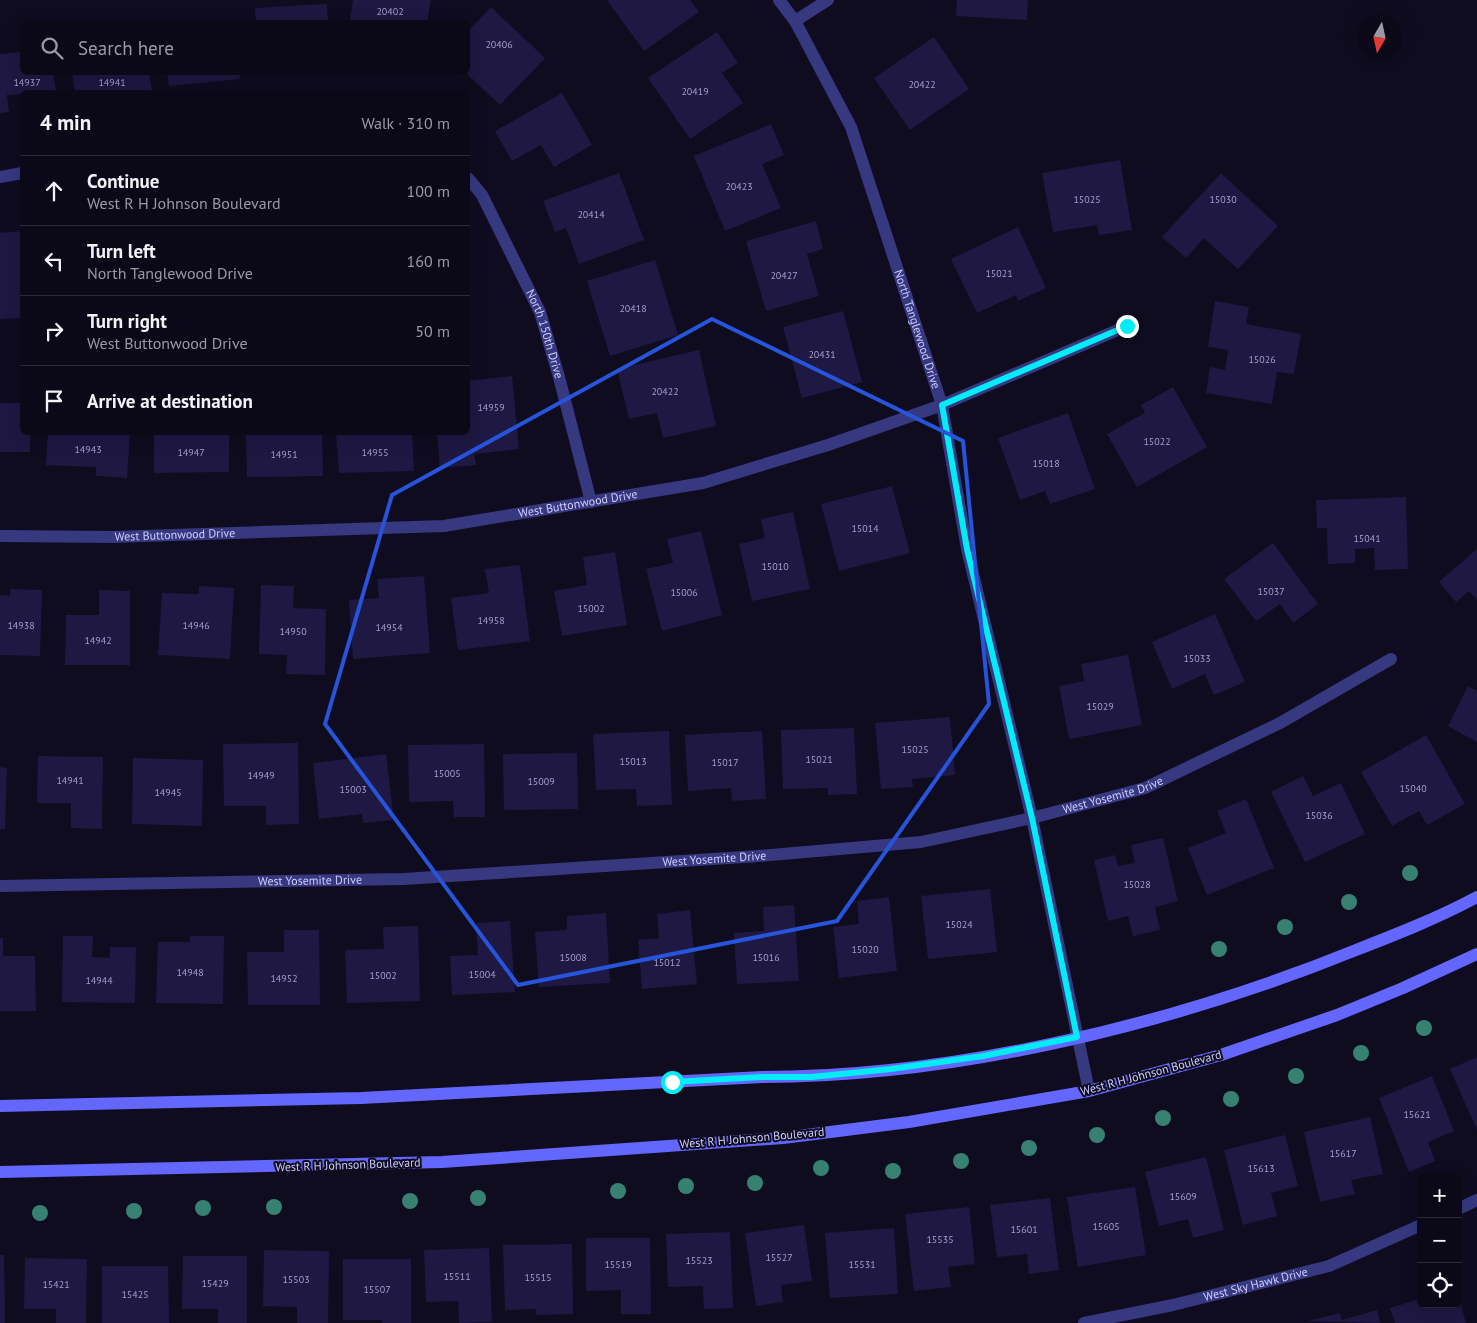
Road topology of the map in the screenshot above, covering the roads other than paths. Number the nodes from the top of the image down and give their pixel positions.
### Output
1 (779, 0) edge
2 (828, 0) edge
3 (795, 21) junction
4 (20, 173) edge
5 (0, 177) edge
6 (470, 180) edge
7 (1127, 326) dead end
8 (942, 405) junction
9 (591, 502) junction
10 (0, 536) edge
11 (1391, 659) dead end
12 (1032, 818) junction
13 (0, 886) edge
14 (1477, 897) edge
15 (1477, 954) edge
16 (1077, 1037) junction
17 (1089, 1091) junction
18 (0, 1106) edge
19 (0, 1172) edge
20 (1477, 1200) edge
21 (1462, 1207) edge
22 (1417, 1227) edge
23 (1084, 1323) edge

1 - 3 street, North Tanglewood Drive
2 - 3 street
3 - 8 street, North Tanglewood Drive
4 - 5 street
6 - 9 street, North 150th Drive
7 - 8 street, West Buttonwood Drive
8 - 9 street, West Buttonwood Drive
8 - 12 street, North Tanglewood Drive
9 - 10 street, West Buttonwood Drive
11 - 12 street, West Yosemite Drive
12 - 13 street, West Yosemite Drive
12 - 16 street, North Tanglewood Drive
14 - 16 main road
15 - 17 main road, West R H Johnson Boulevard
16 - 17 street, North Tanglewood Drive
16 - 18 main road
17 - 19 main road, West R H Johnson Boulevard
20 - 21 street
22 - 23 street, West Sky Hawk Drive

